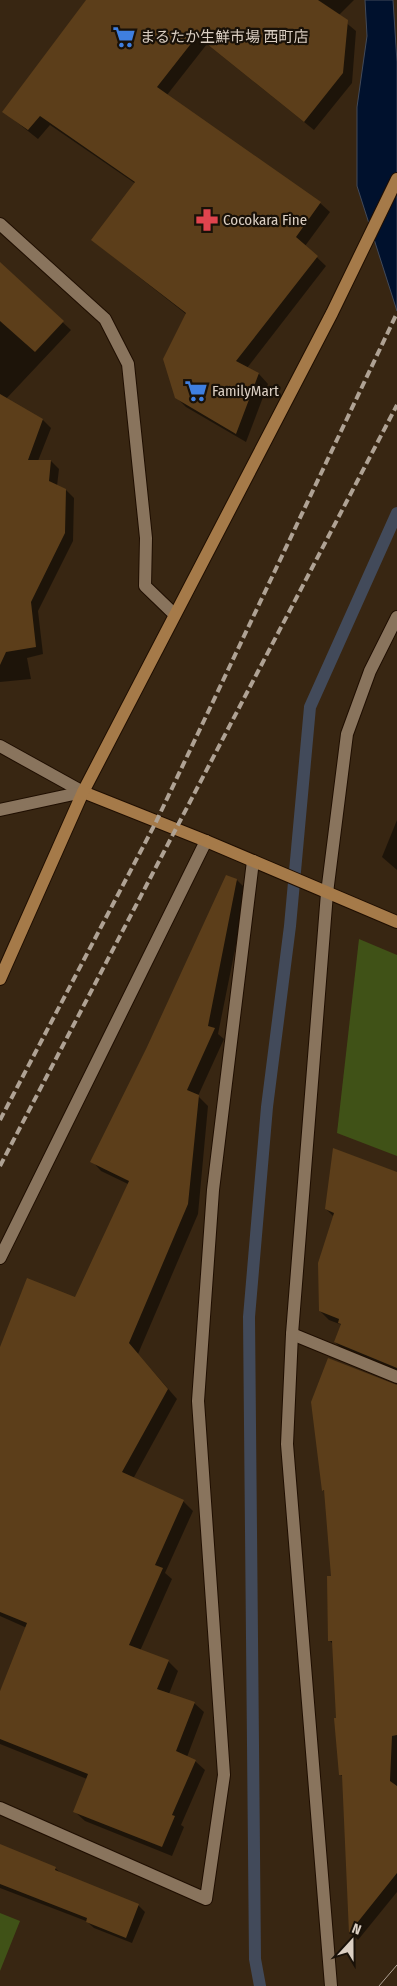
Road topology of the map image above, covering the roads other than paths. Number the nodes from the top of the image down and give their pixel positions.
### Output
1 (397, 178) edge
2 (0, 224) edge
3 (174, 614) junction
4 (397, 617) edge
5 (0, 746) edge
6 (83, 792) junction
7 (0, 810) edge
8 (206, 841) junction
9 (253, 861) junction
10 (324, 892) junction
11 (397, 922) edge
12 (0, 979) edge
13 (0, 1258) edge
14 (292, 1334) junction
15 (397, 1377) edge
16 (0, 1808) edge
17 (331, 1986) edge

1 - 3 street
2 - 3 street
3 - 6 street
4 - 10 street
5 - 6 street
6 - 7 street
6 - 8 street
6 - 12 street
8 - 9 street
8 - 13 street
9 - 10 street
9 - 16 street
10 - 11 street
10 - 14 street
14 - 15 street
14 - 17 street

